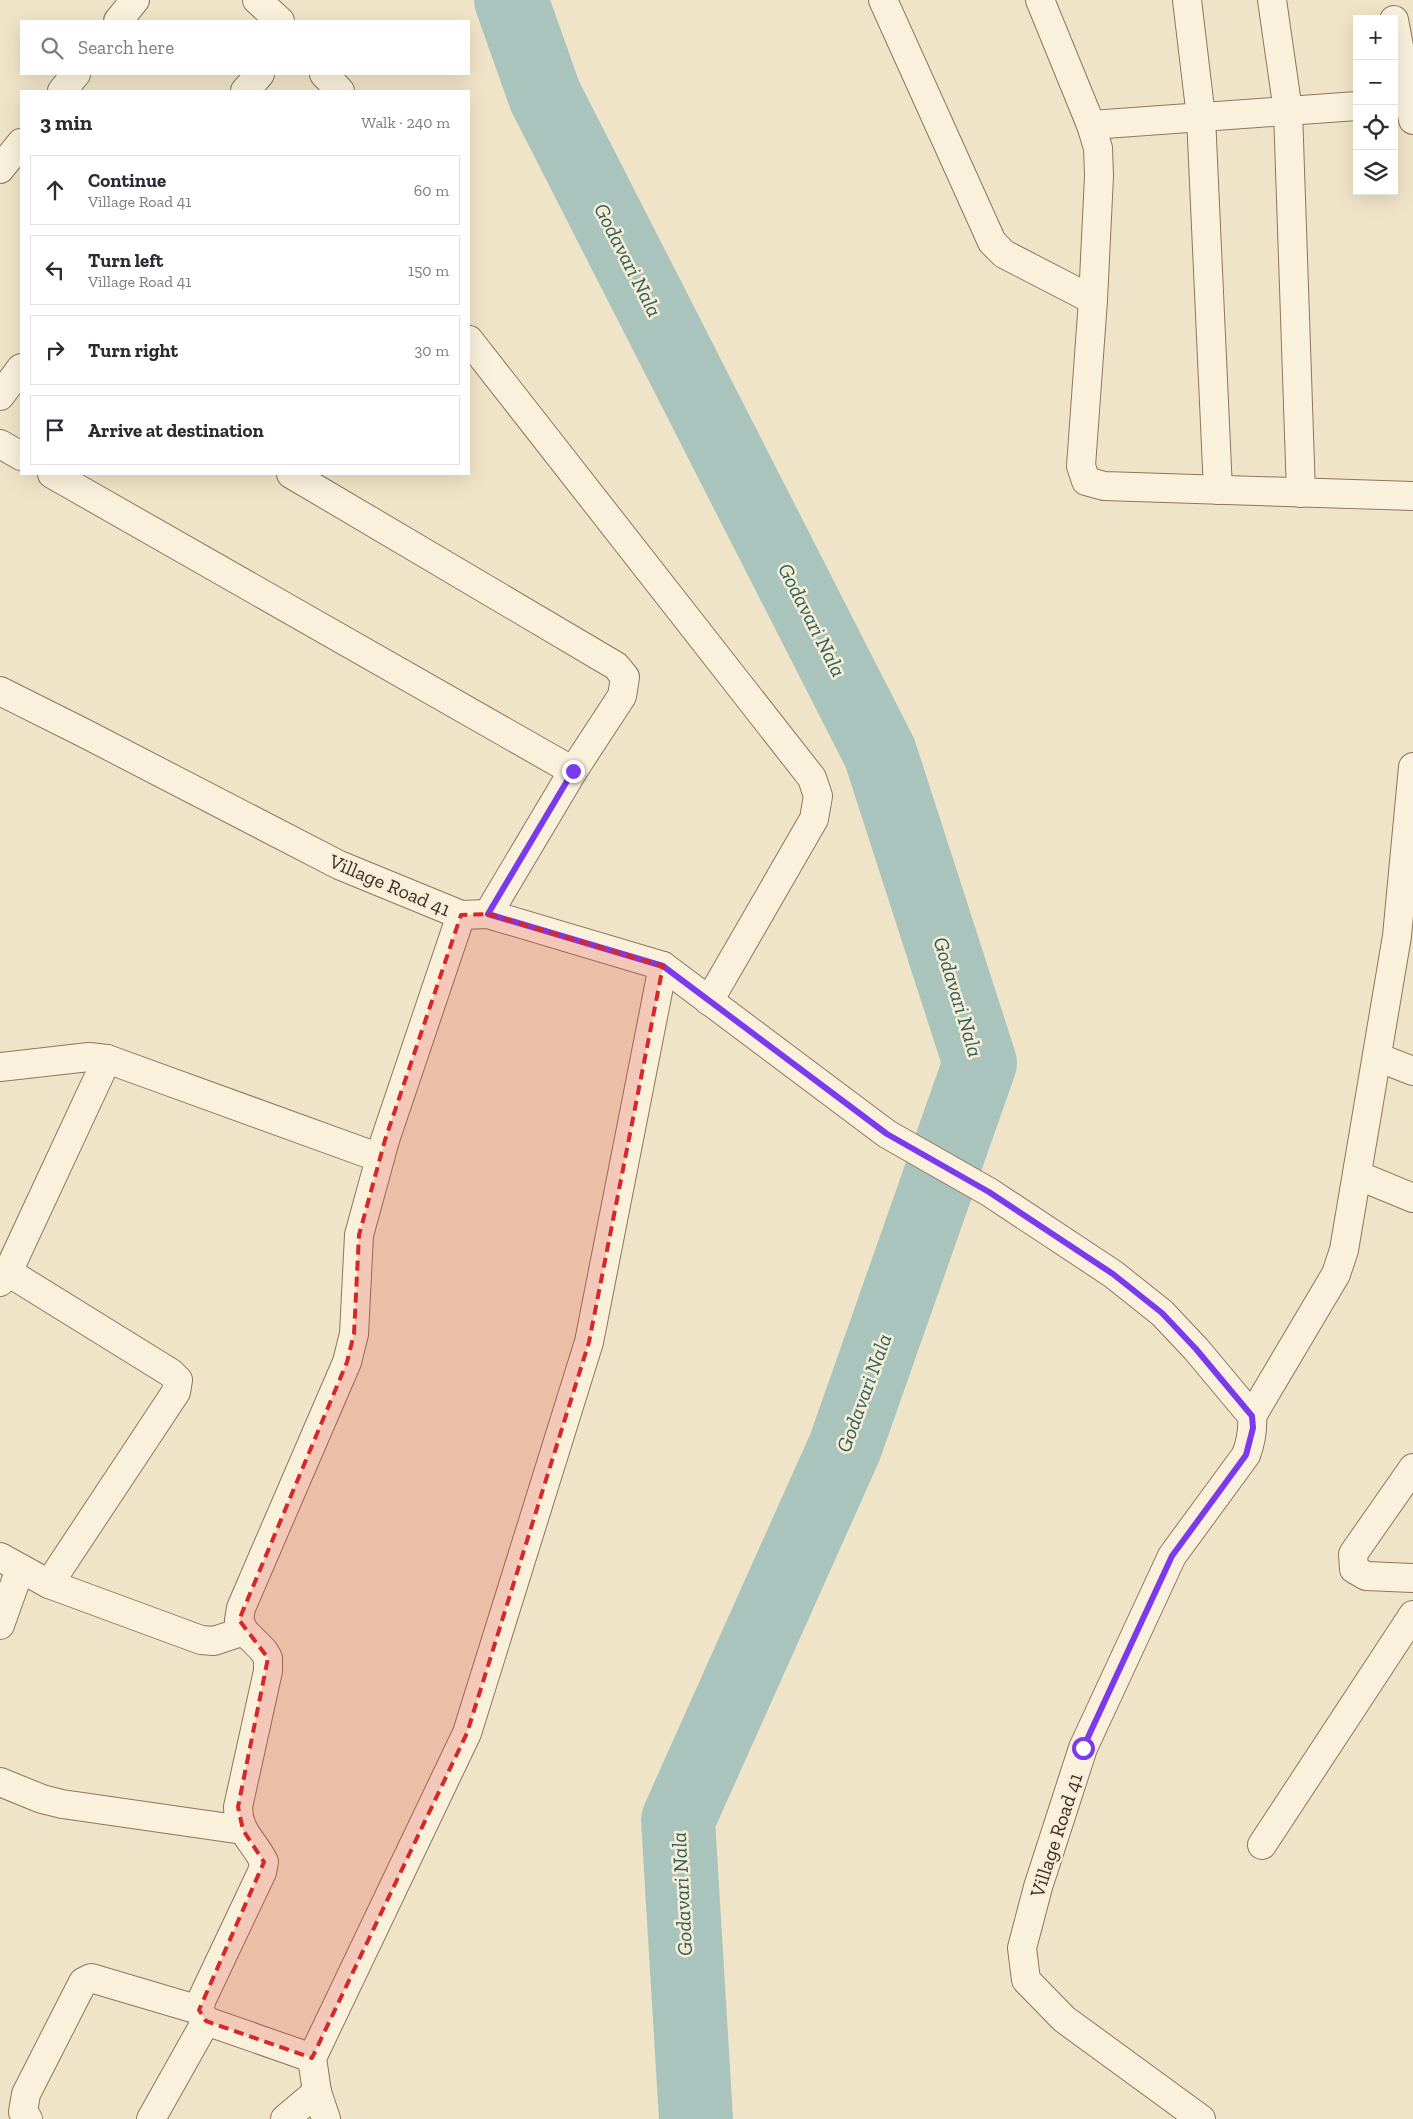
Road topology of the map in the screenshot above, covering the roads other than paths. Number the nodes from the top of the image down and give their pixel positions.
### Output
1 (135, 0) edge
2 (257, 0) edge
3 (883, 0) edge
4 (1040, 0) edge
5 (1187, 0) edge
6 (1272, 0) edge
7 (1390, 0) edge
8 (1393, 15) edge
9 (119, 20) edge
10 (279, 20) edge
11 (1398, 49) edge
12 (75, 75) edge
13 (259, 75) edge
14 (325, 75) edge
15 (63, 90) edge
16 (246, 90) edge
17 (339, 90) edge
18 (1353, 106) edge
19 (1406, 109) edge
20 (1288, 111) junction
21 (1201, 117) junction
22 (1091, 125) junction
23 (20, 144) edge
24 (0, 170) edge
25 (1093, 300) junction
26 (470, 341) edge
27 (20, 369) edge
28 (0, 396) edge
29 (0, 444) edge
30 (20, 455) edge
31 (54, 475) edge
32 (292, 475) edge
33 (1218, 490) junction
34 (1302, 493) junction
35 (1413, 496) edge
36 (0, 691) edge
37 (1413, 768) edge
38 (573, 771) junction
39 (1411, 814) edge
40 (475, 915) junction
41 (1405, 939) edge
42 (663, 966) junction
43 (709, 1001) junction
44 (1377, 1057) junction
45 (107, 1059) junction
46 (0, 1067) edge
47 (1413, 1071) edge
48 (380, 1158) junction
49 (1357, 1175) junction
50 (1413, 1198) edge
51 (4, 1277) edge
52 (1252, 1416) junction
53 (1413, 1468) edge
54 (10, 1563) edge
55 (1413, 1578) edge
56 (49, 1584) junction
57 (0, 1625) edge
58 (1409, 1630) edge
59 (244, 1631) junction
60 (0, 1782) edge
61 (243, 1830) junction
62 (1262, 1845) dead end
63 (202, 2016) junction
64 (312, 2058) junction
65 (317, 2092) junction
66 (28, 2119) edge
67 (151, 2119) edge
68 (285, 2119) edge
69 (326, 2119) edge
70 (1201, 2119) edge

1 - 9 street
2 - 10 street
3 - 25 street
4 - 22 street
5 - 21 street
6 - 20 street
7 - 8 street
11 - 19 street
12 - 15 street
13 - 16 street
14 - 17 street
18 - 20 street
20 - 21 street
20 - 34 street
21 - 22 street
21 - 33 street
22 - 25 street
23 - 24 street
25 - 33 street
26 - 43 street
27 - 28 street
29 - 30 street
31 - 38 street
32 - 38 street
33 - 34 street
34 - 35 street
36 - 40 street, Village Road 41
37 - 39 street
38 - 40 street
39 - 41 street
40 - 42 street, Village Road 41
40 - 48 street
41 - 44 street
42 - 43 street, Village Road 41
42 - 64 street
43 - 52 street, Village Road 41
44 - 47 street
44 - 49 street
45 - 46 street
45 - 48 street
45 - 51 street
48 - 59 street
49 - 50 street
49 - 52 street
51 - 56 street
52 - 70 street, Village Road 41
53 - 55 street
54 - 56 street
54 - 57 street
56 - 59 street
58 - 62 street
59 - 61 street
60 - 61 street
61 - 63 street
63 - 64 street
63 - 66 street
63 - 67 street
64 - 65 street
65 - 68 street
65 - 69 street

